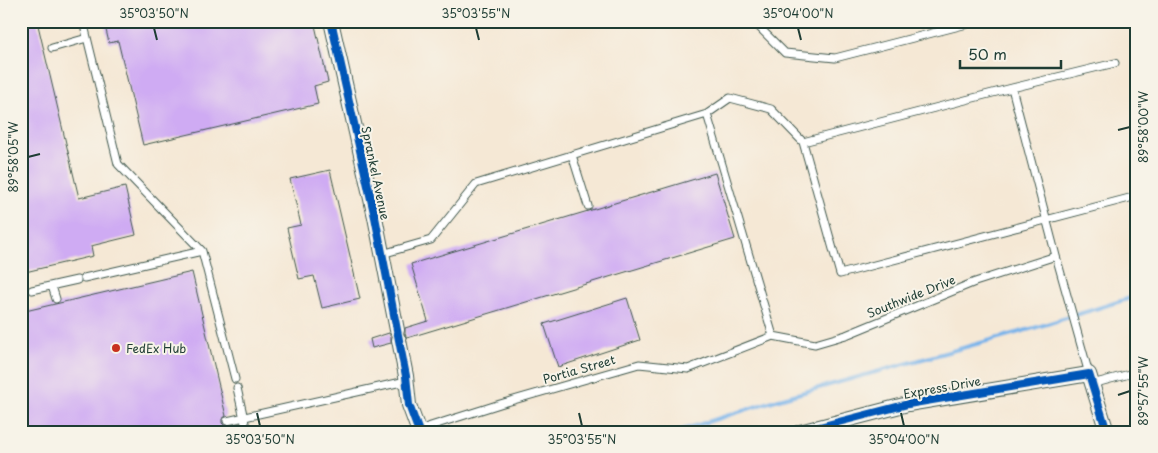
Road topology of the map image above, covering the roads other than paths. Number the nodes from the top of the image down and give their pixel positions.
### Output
1 (83, 21) edge
2 (331, 21) edge
3 (753, 21) edge
4 (795, 21) edge
5 (816, 21) edge
6 (979, 21) edge
7 (87, 38) junction
8 (52, 48) dead end
9 (1115, 63) dead end
10 (1012, 88) junction
11 (707, 114) junction
12 (803, 142) junction
13 (572, 155) junction
14 (1137, 196) edge
15 (588, 206) dead end
16 (1046, 220) junction
17 (202, 251) junction
18 (382, 254) junction
19 (1056, 256) junction
20 (52, 286) junction
21 (26, 292) edge
22 (56, 299) dead end
23 (773, 336) junction
24 (1137, 359) edge
25 (1137, 368) edge
26 (1137, 372) edge
27 (235, 379) dead end
28 (1091, 379) junction
29 (406, 381) junction
30 (237, 388) dead end
31 (244, 417) junction
32 (228, 421) dead end
33 (837, 427) edge
34 (418, 431) edge
35 (247, 432) edge
36 (800, 432) edge
37 (1107, 432) edge

1 - 7 lane
2 - 18 street, Sprankel Avenue
3 - 6 lane
4 - 5 lane
7 - 8 lane
7 - 17 lane
9 - 10 lane
10 - 12 lane
10 - 16 lane
11 - 12 lane
11 - 13 lane
11 - 23 lane
12 - 16 lane
13 - 15 lane
13 - 18 lane
14 - 16 lane
16 - 19 lane
17 - 20 lane
17 - 27 lane
18 - 29 street, Sprankel Avenue
19 - 23 lane, Southwide Drive
19 - 28 lane
20 - 21 lane
20 - 22 lane
23 - 34 lane, Portia Street
24 - 25 lane
26 - 28 lane
28 - 33 street, Express Drive
28 - 37 street
29 - 31 lane
29 - 34 street, Sprankel Avenue
30 - 31 lane
31 - 32 lane
31 - 35 lane
33 - 36 street, Express Drive

